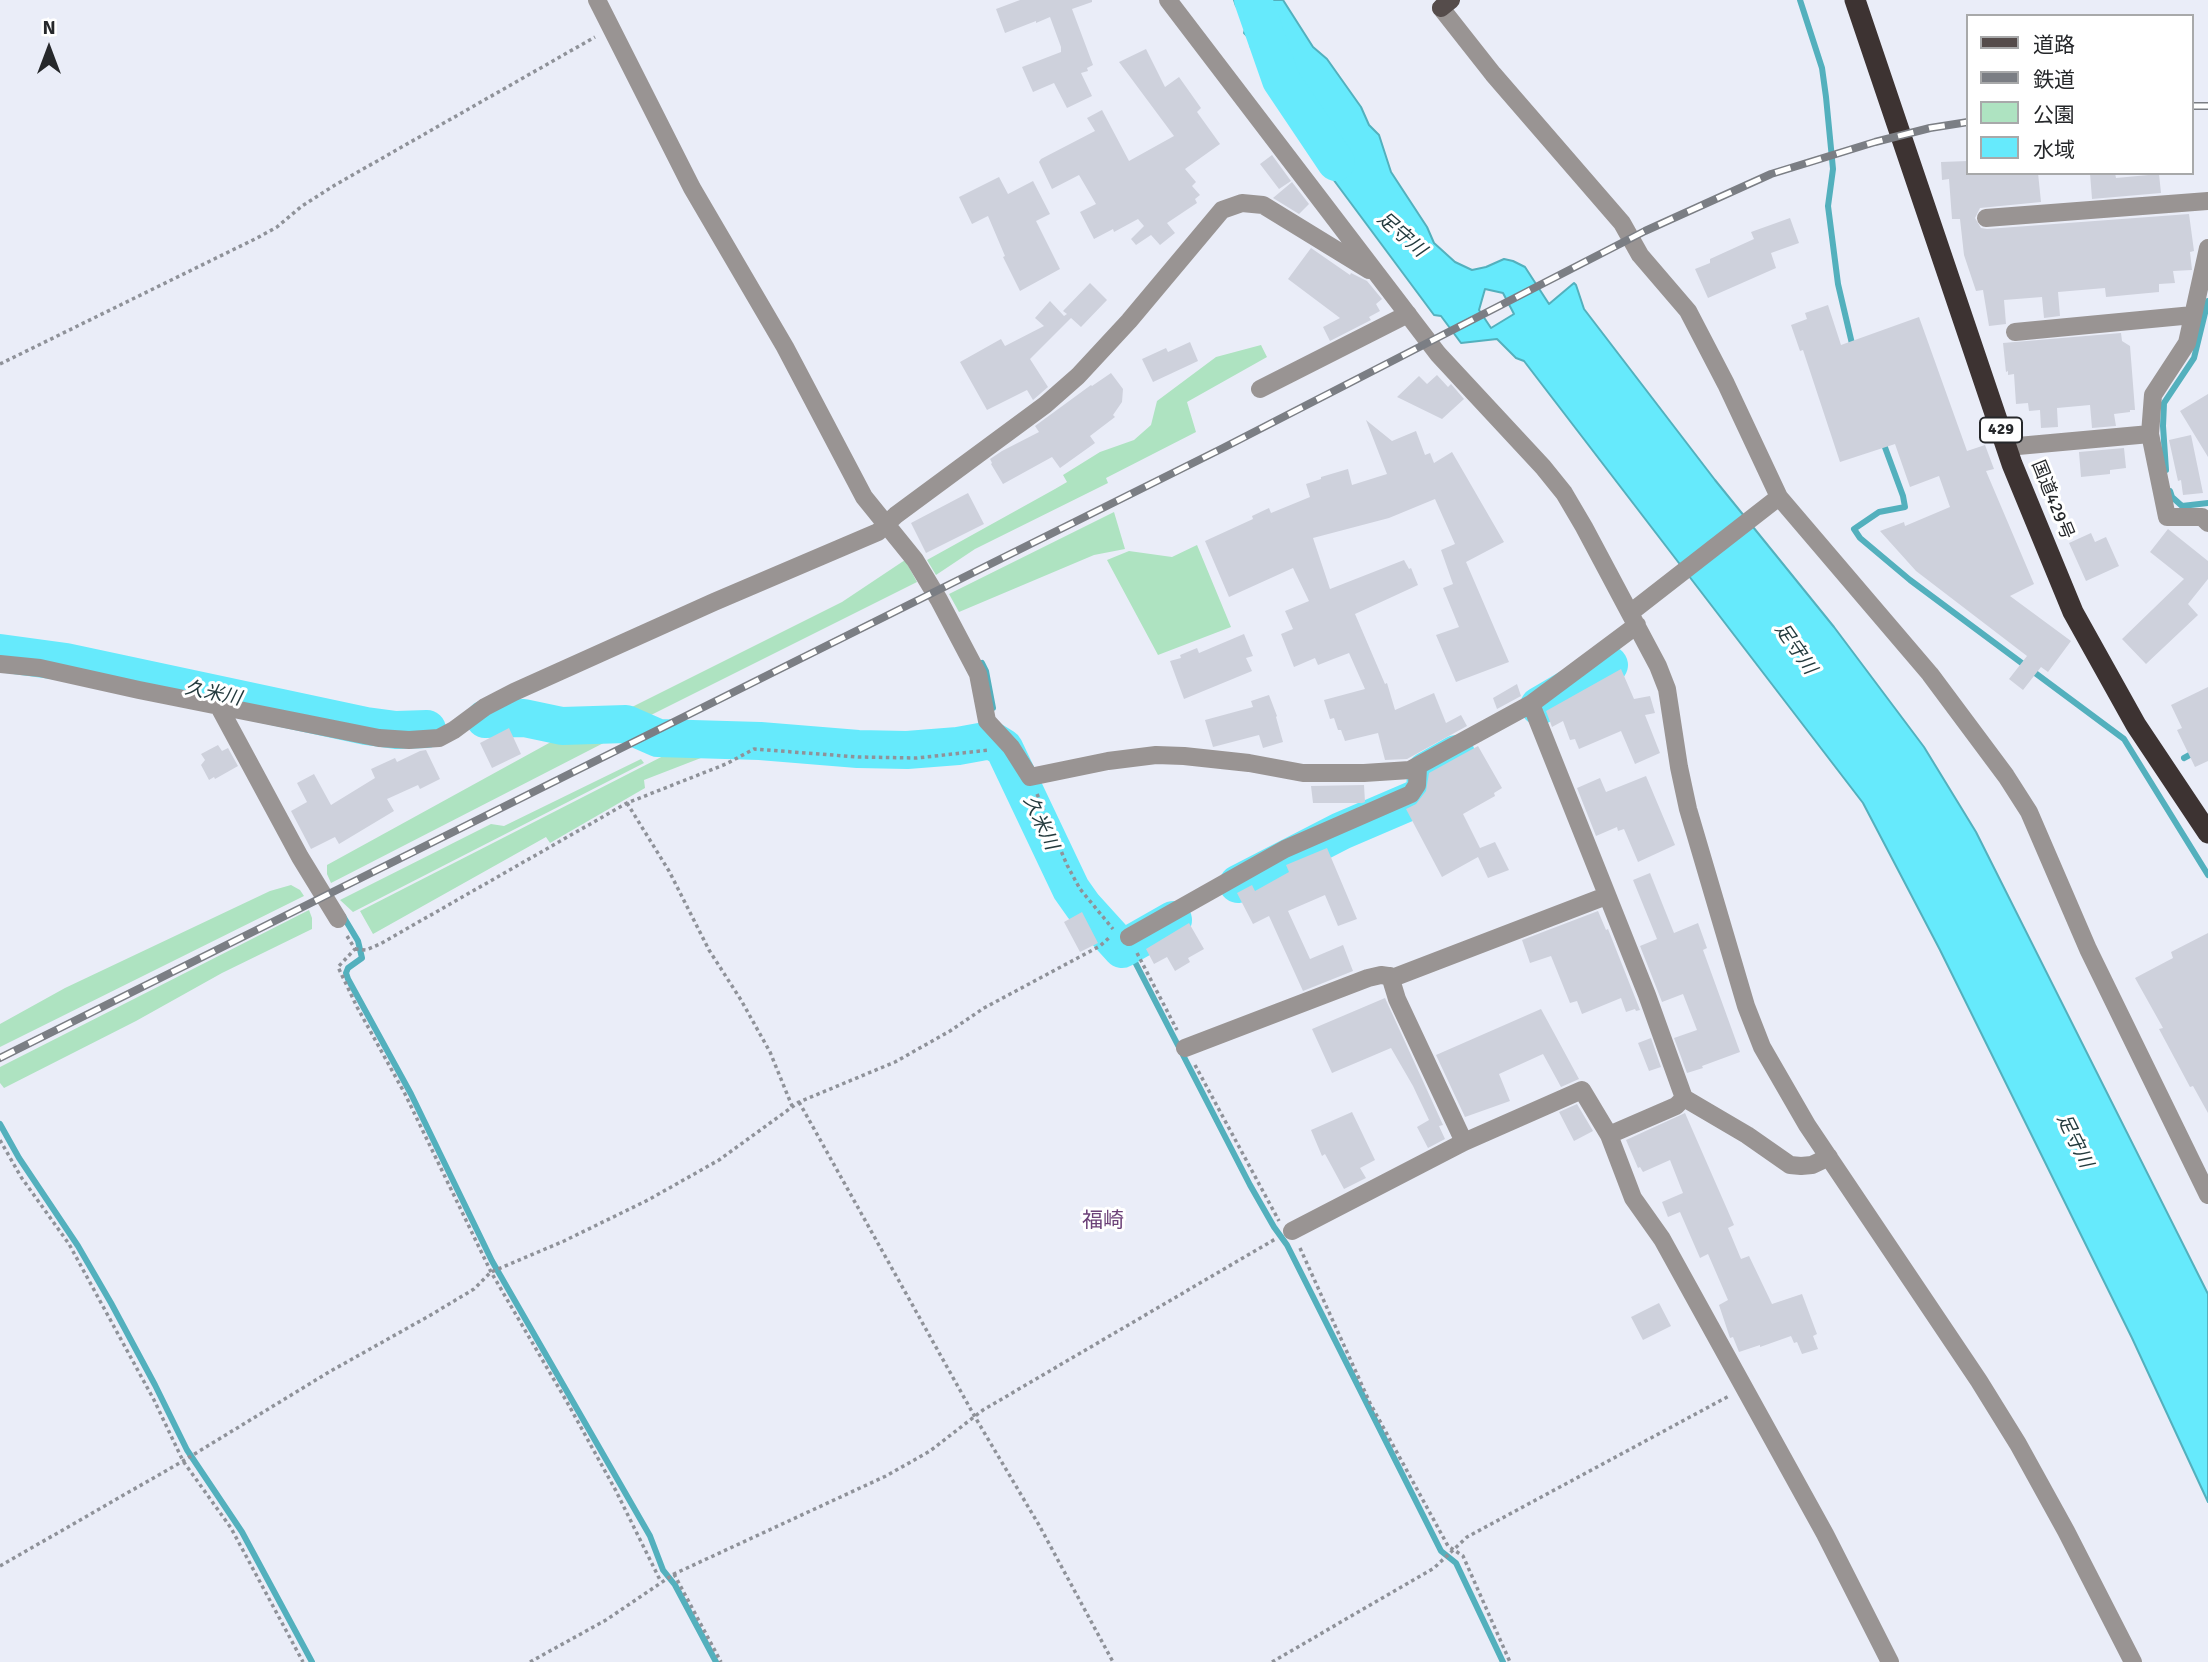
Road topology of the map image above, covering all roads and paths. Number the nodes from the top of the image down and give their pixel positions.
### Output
1 (597, 0) edge
2 (1168, 0) edge
3 (1855, 0) edge
4 (1446, 4) edge
5 (611, 28) junction
6 (2208, 201) edge
7 (1986, 218) dead end
8 (2208, 248) edge
9 (1378, 276) junction
10 (1408, 314) junction
11 (2193, 314) junction
12 (2015, 332) dead end
13 (0, 364) edge
14 (1260, 389) dead end
15 (2150, 434) junction
16 (2007, 447) junction
17 (1776, 500) junction
18 (2208, 523) edge
19 (886, 525) junction
20 (1634, 619) junction
21 (0, 664) edge
22 (1531, 704) junction
23 (218, 705) junction
24 (995, 748) dead end
25 (1418, 767) junction
26 (1030, 777) junction
27 (627, 803) junction
28 (2208, 833) edge
29 (1606, 896) junction
30 (338, 919) joint
31 (1107, 940) dead end
32 (1131, 942) junction
33 (356, 950) junction
34 (1390, 976) junction
35 (1185, 1048) junction
36 (1684, 1098) junction
37 (799, 1102) junction
38 (792, 1106) junction
39 (1608, 1135) junction
40 (0, 1140) edge
41 (1464, 1142) junction
42 (1829, 1157) junction
43 (2208, 1195) edge
44 (1285, 1234) junction
45 (493, 1271) junction
46 (1744, 1388) junction
47 (975, 1417) junction
48 (185, 1460) junction
49 (1452, 1551) junction
50 (0, 1566) edge
51 (673, 1575) junction
52 (664, 1581) junction
53 (303, 1662) edge
54 (530, 1662) edge
55 (721, 1662) edge
56 (1113, 1662) edge
57 (1272, 1662) edge
58 (1510, 1662) edge
59 (1889, 1662) edge
60 (2133, 1662) edge

1 - 5 street
2 - 9 street
3 - 16 highway, 国道429号 / 429
4 - 17 street
5 - 13 path
5 - 19 street
6 - 7 street
8 - 11 street
9 - 10 street
9 - 19 street
10 - 14 street
10 - 20 street
11 - 12 street
11 - 15 street
15 - 16 street
15 - 18 street
16 - 28 highway, 国道429号 / 429
17 - 20 street
17 - 43 street
19 - 23 street
19 - 26 street
20 - 22 street
20 - 42 street
21 - 23 street
22 - 25 street
22 - 29 street
23 - 30 street
24 - 27 path
25 - 26 street
25 - 32 street
26 - 32 path
27 - 33 path
27 - 38 path
29 - 34 street
29 - 36 street
30 - 33 path
31 - 37 path
32 - 35 path
33 - 45 path
34 - 35 street
34 - 41 street
35 - 44 path
36 - 39 street
36 - 42 street
37 - 38 path
37 - 47 path
38 - 45 path
39 - 41 street
39 - 46 street
40 - 48 path
41 - 44 street
42 - 60 street
44 - 47 path
44 - 49 path
45 - 48 path
45 - 52 path
46 - 49 path
46 - 59 street
47 - 51 path
47 - 56 path
48 - 50 path
48 - 53 path
49 - 57 path
49 - 58 path
51 - 52 path
51 - 55 path
52 - 54 path

